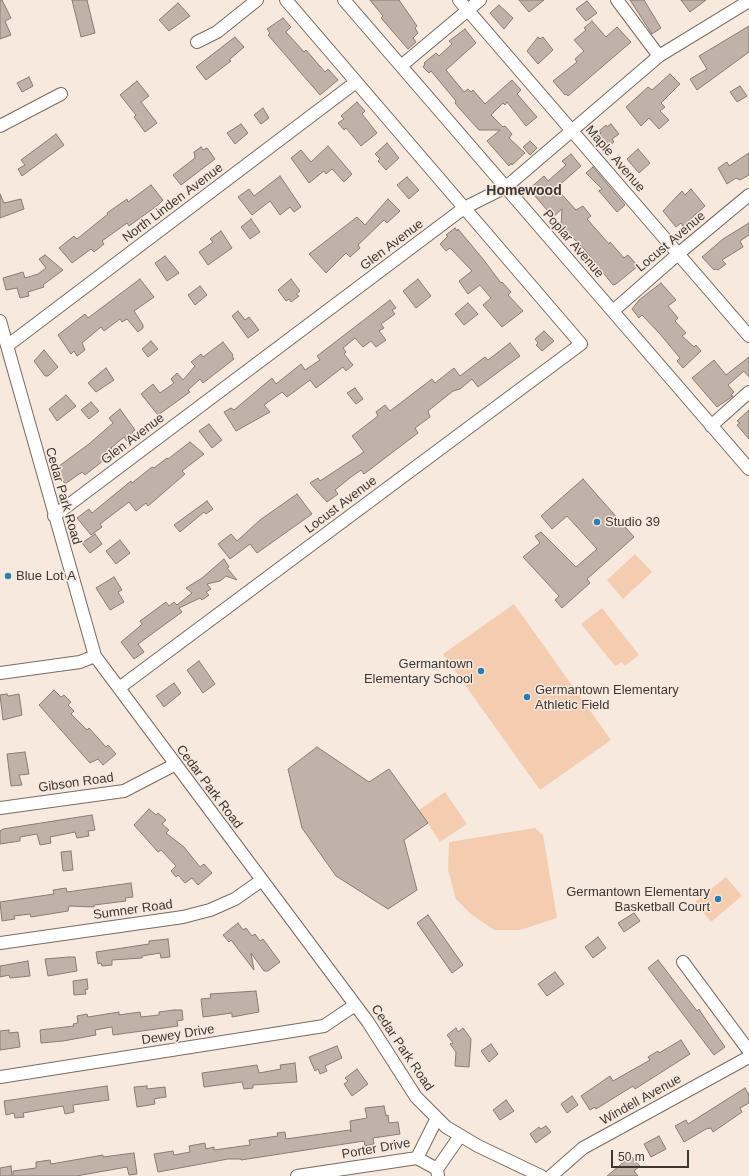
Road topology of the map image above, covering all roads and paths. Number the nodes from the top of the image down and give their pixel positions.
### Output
1 (257, 0) edge
2 (286, 0) edge
3 (344, 0) edge
4 (459, 0) edge
5 (480, 0) edge
6 (617, 0) edge
7 (749, 1) edge
8 (468, 10) junction
9 (197, 42) dead end
10 (659, 56) junction
11 (401, 66) junction
12 (356, 82) junction
13 (61, 94) dead end
14 (0, 126) edge
15 (573, 132) junction
16 (506, 188) junction
17 (749, 195) edge
18 (464, 208) junction
19 (678, 254) junction
20 (612, 311) junction
21 (0, 321) edge
22 (749, 336) edge
23 (7, 346) junction
24 (749, 392) edge
25 (711, 426) junction
26 (749, 469) edge
27 (54, 516) junction
28 (95, 656) junction
29 (0, 673) edge
30 (119, 688) junction
31 (174, 765) junction
32 (0, 808) edge
33 (262, 880) junction
34 (0, 943) edge
35 (683, 962) dead end
36 (355, 1006) junction
37 (749, 1051) edge
38 (749, 1057) edge
39 (0, 1077) edge
40 (437, 1118) junction
41 (460, 1136) junction
42 (417, 1158) junction
43 (438, 1173) edge
44 (297, 1176) edge
45 (541, 1176) edge
46 (551, 1176) edge

1 - 9 street
2 - 12 street
3 - 11 street, Poplar Avenue
4 - 8 street, Maple Avenue
5 - 8 street
6 - 10 street
7 - 10 street, Glen Avenue
8 - 11 street
8 - 15 street, Maple Avenue
10 - 15 street, Glen Avenue
11 - 16 street, Poplar Avenue
12 - 18 street
12 - 23 street, North Linden Avenue
13 - 14 street
15 - 16 street, Glen Avenue
15 - 19 street, Maple Avenue
16 - 18 street, Glen Avenue
16 - 20 street, Poplar Avenue
17 - 19 street, Locust Avenue
18 - 27 street, Glen Avenue
18 - 30 street, Locust Avenue
19 - 20 street, Locust Avenue
19 - 22 street, Maple Avenue
20 - 25 street, Poplar Avenue
21 - 23 street, Cedar Park Road
23 - 27 street, Cedar Park Road
24 - 25 street
25 - 26 street, Poplar Avenue
27 - 28 street, Cedar Park Road
28 - 29 street
28 - 30 street, Cedar Park Road
30 - 31 street, Cedar Park Road
31 - 32 street, Gibson Road
31 - 33 street, Cedar Park Road
33 - 34 street, Sumner Road
33 - 36 street, Cedar Park Road
35 - 37 street
36 - 39 street, Dewey Drive
36 - 40 street, Cedar Park Road
38 - 46 street, Windell Avenue
40 - 41 street, Cedar Park Road
40 - 42 street, Porter Drive
41 - 43 street
41 - 45 street, Cedar Park Road
42 - 43 street
42 - 44 street, Porter Drive

